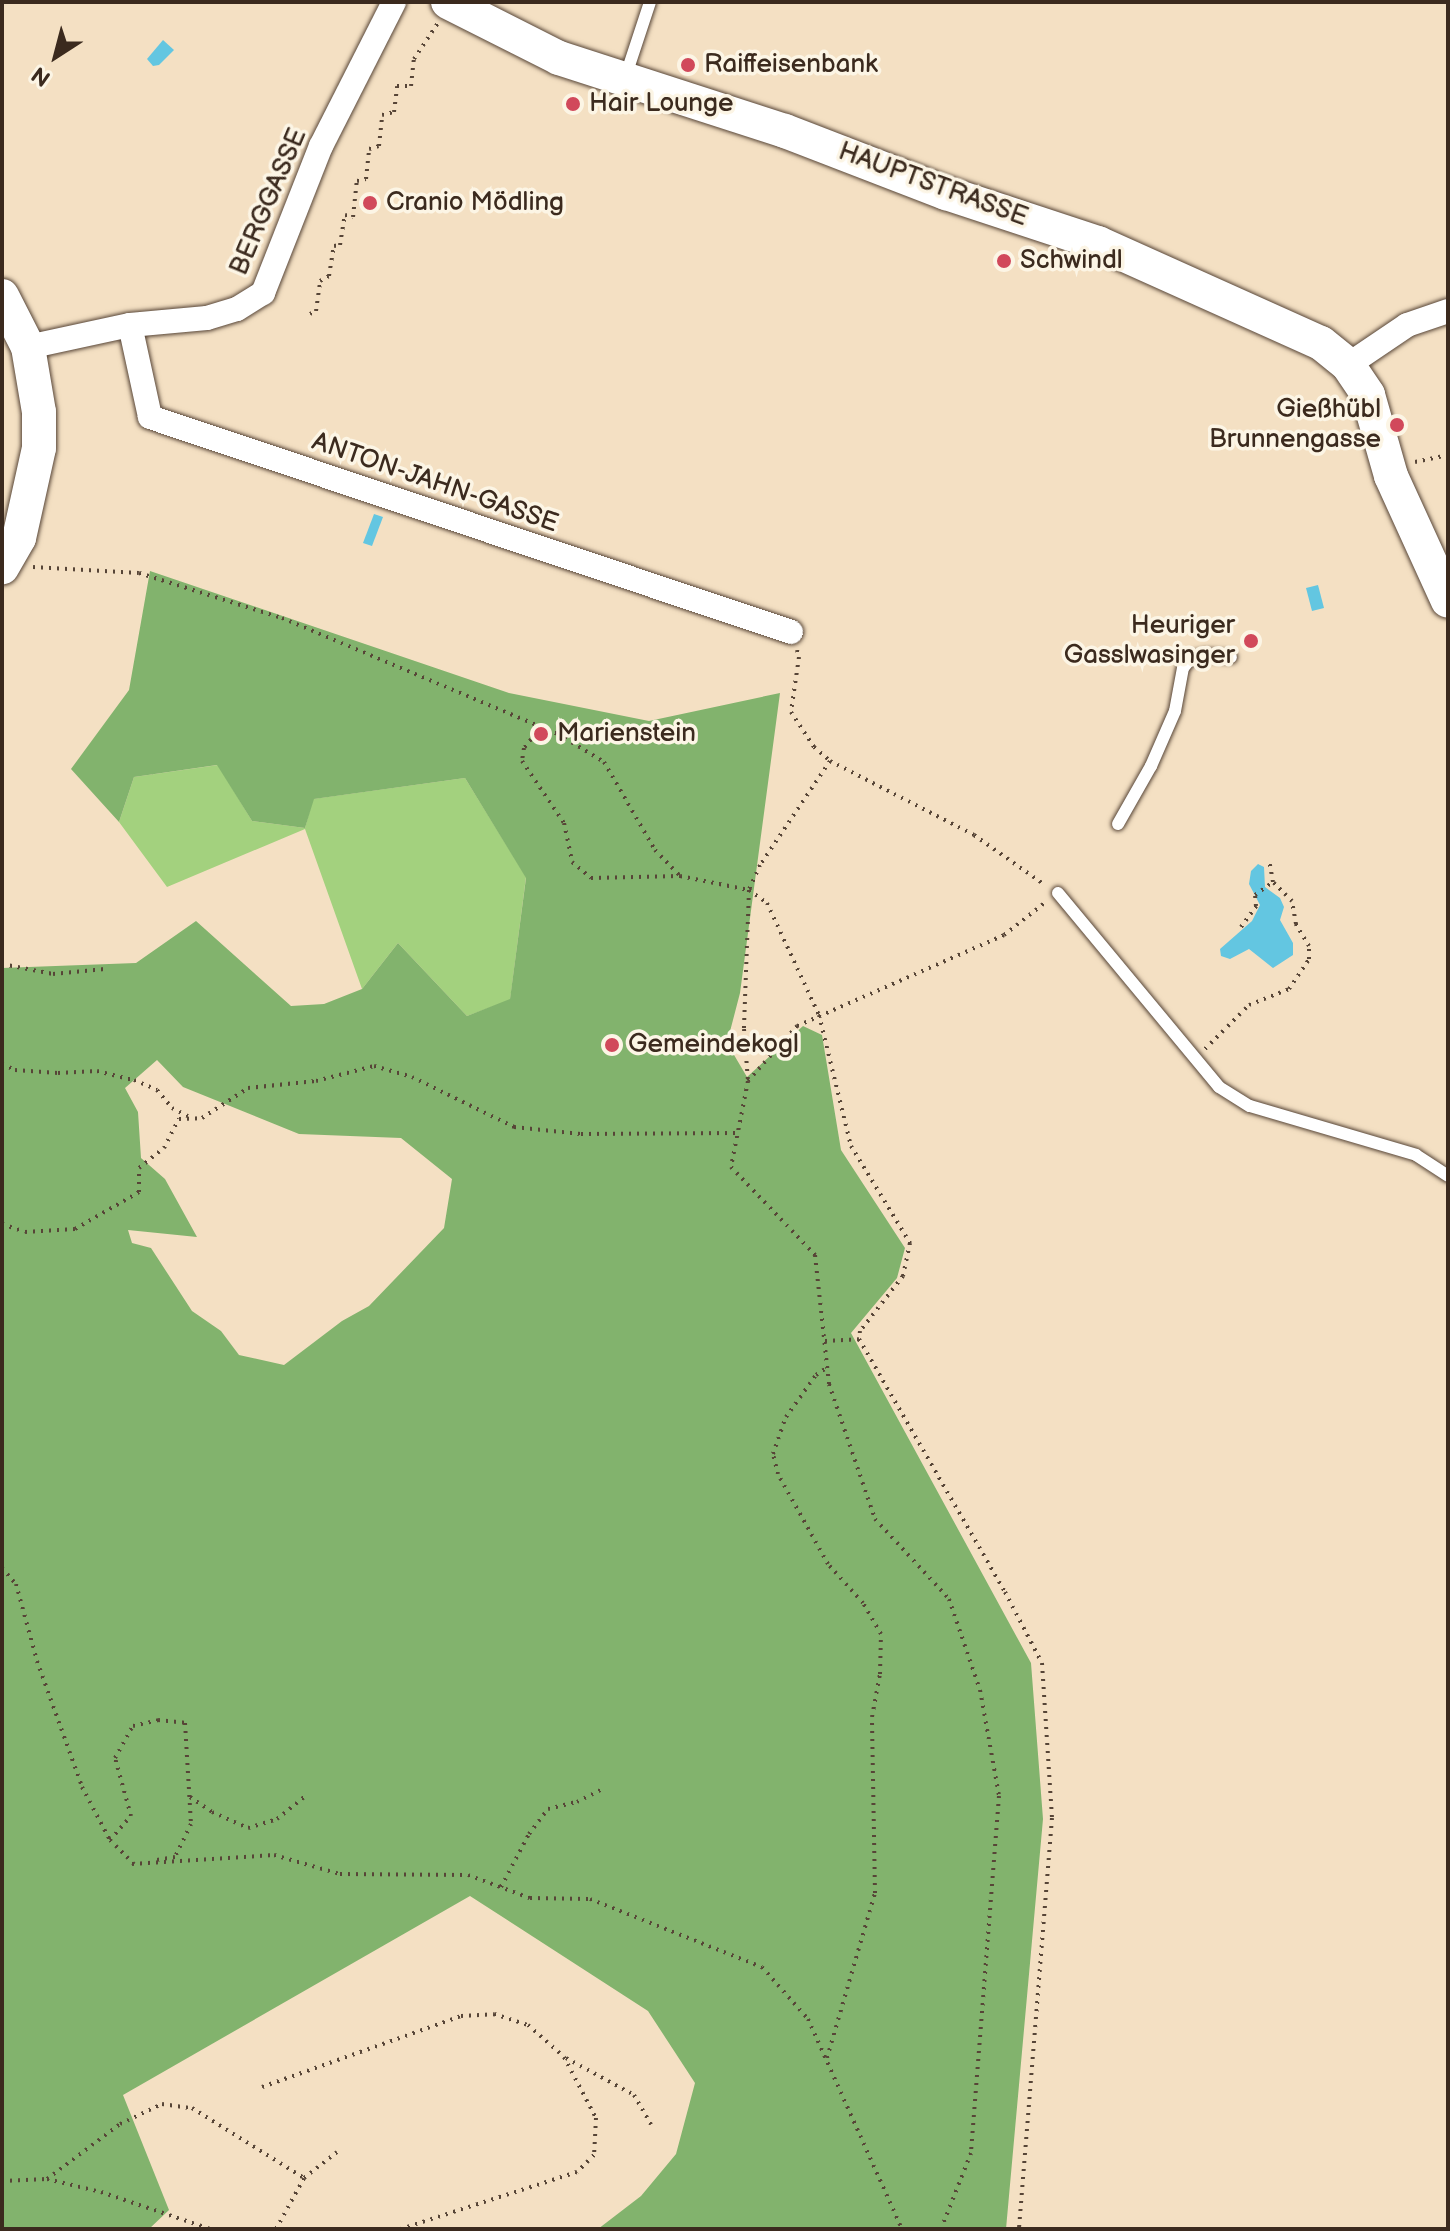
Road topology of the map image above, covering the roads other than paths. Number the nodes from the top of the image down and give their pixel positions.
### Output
1 (394, 2) edge
2 (650, 2) edge
3 (449, 3) edge
4 (624, 81) junction
5 (2, 296) edge
6 (1447, 314) edge
7 (130, 325) junction
8 (28, 347) junction
9 (1348, 365) junction
10 (2, 566) edge
11 (1448, 601) edge
12 (791, 632) road end
13 (1231, 657) dead end
14 (1118, 824) dead end
15 (1058, 893) road end
16 (1448, 1176) edge

1 - 7 street, BERGGASSE
2 - 4 lane
3 - 4 street, HAUPTSTRASSE
4 - 9 street, HAUPTSTRASSE
5 - 8 street
6 - 9 street
7 - 8 street, BERGGASSE
7 - 12 street, ANTON-JAHN-GASSE
8 - 10 street
9 - 11 street, HAUPTSTRASSE
13 - 14 lane
15 - 16 lane

